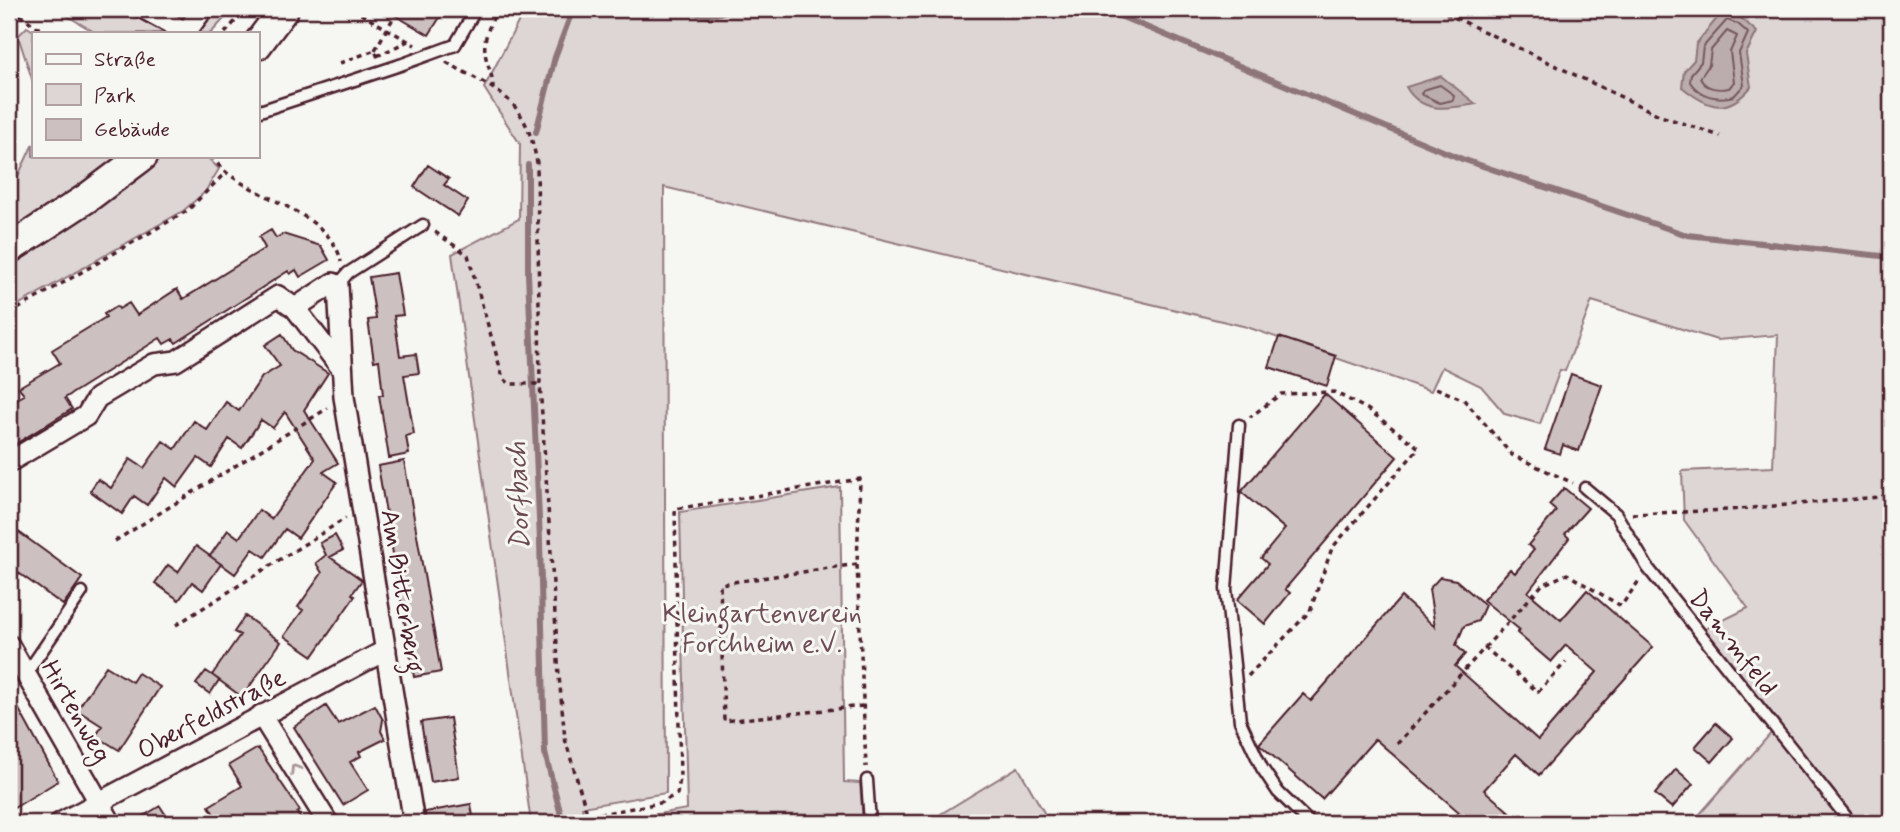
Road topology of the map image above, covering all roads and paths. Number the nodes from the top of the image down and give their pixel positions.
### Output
1 (10, 9) edge
2 (144, 9) edge
3 (203, 9) edge
4 (246, 9) edge
5 (284, 9) edge
6 (352, 9) edge
7 (476, 9) edge
8 (497, 9) edge
9 (1437, 9) edge
10 (395, 15) dead end
11 (44, 32) edge
12 (226, 32) edge
13 (408, 41) junction
14 (259, 43) edge
15 (419, 47) dead end
16 (375, 50) junction
17 (377, 56) junction
18 (440, 59) dead end
19 (340, 63) dead end
20 (383, 71) junction
21 (493, 89) junction
22 (259, 110) edge
23 (1720, 136) dead end
24 (140, 158) edge
25 (213, 158) edge
26 (226, 172) junction
27 (423, 225) joint
28 (9, 249) edge
29 (338, 285) junction
30 (295, 308) junction
31 (9, 314) edge
32 (341, 368) junction
33 (539, 384) junction
34 (1436, 388) dead end
35 (344, 397) junction
36 (1239, 425) joint
37 (9, 462) edge
38 (1585, 488) joint
39 (1891, 496) edge
40 (363, 508) junction
41 (1616, 514) junction
42 (115, 541) dead end
43 (857, 564) junction
44 (1648, 568) junction
45 (82, 592) dead end
46 (176, 625) dead end
47 (9, 645) edge
48 (1484, 647) junction
49 (386, 650) junction
50 (1566, 662) dead end
51 (26, 674) junction
52 (1235, 691) junction
53 (863, 706) junction
54 (261, 715) junction
55 (1398, 744) dead end
56 (867, 780) joint
57 (99, 802) junction
58 (589, 816) junction
59 (60, 823) edge
60 (111, 823) edge
61 (328, 823) edge
62 (414, 823) edge
63 (590, 823) edge
64 (870, 823) edge
65 (1310, 823) edge
66 (1851, 823) edge

1 - 11 path
2 - 3 street
4 - 12 path
5 - 14 main road
6 - 13 path
7 - 20 lane, bridge
8 - 21 path
9 - 23 path
10 - 16 path, bridge
13 - 15 path
13 - 17 path
16 - 17 path
16 - 19 path
17 - 20 path
18 - 21 path
20 - 22 lane
21 - 33 path
24 - 28 main road
25 - 26 path
26 - 29 path
26 - 31 path
27 - 29 lane
27 - 33 path
29 - 30 street
29 - 32 street, Am Bitterberg
30 - 32 street
30 - 37 street
32 - 35 street, Am Bitterberg
33 - 58 path
34 - 38 path
35 - 40 street, Am Bitterberg
35 - 42 path
36 - 52 lane
36 - 52 path
38 - 41 lane, Dammfeld
39 - 41 path
40 - 46 path
40 - 49 street, Am Bitterberg
41 - 44 lane, Dammfeld
43 - 53 path
43 - 53 path
43 - 58 path
44 - 48 path
44 - 66 lane, Dammfeld
45 - 51 lane
47 - 51 street, Hirtenweg
48 - 50 path
48 - 55 path
49 - 54 street, Oberfeldstraße
49 - 62 street, Am Bitterberg
51 - 57 street, Hirtenweg
52 - 65 lane
53 - 56 path
54 - 57 street, Oberfeldstraße
61 -> 54 street
56 - 64 lane
57 - 59 street, Oberfeldstraße
57 - 60 street, Hirtenweg
58 - 63 path

